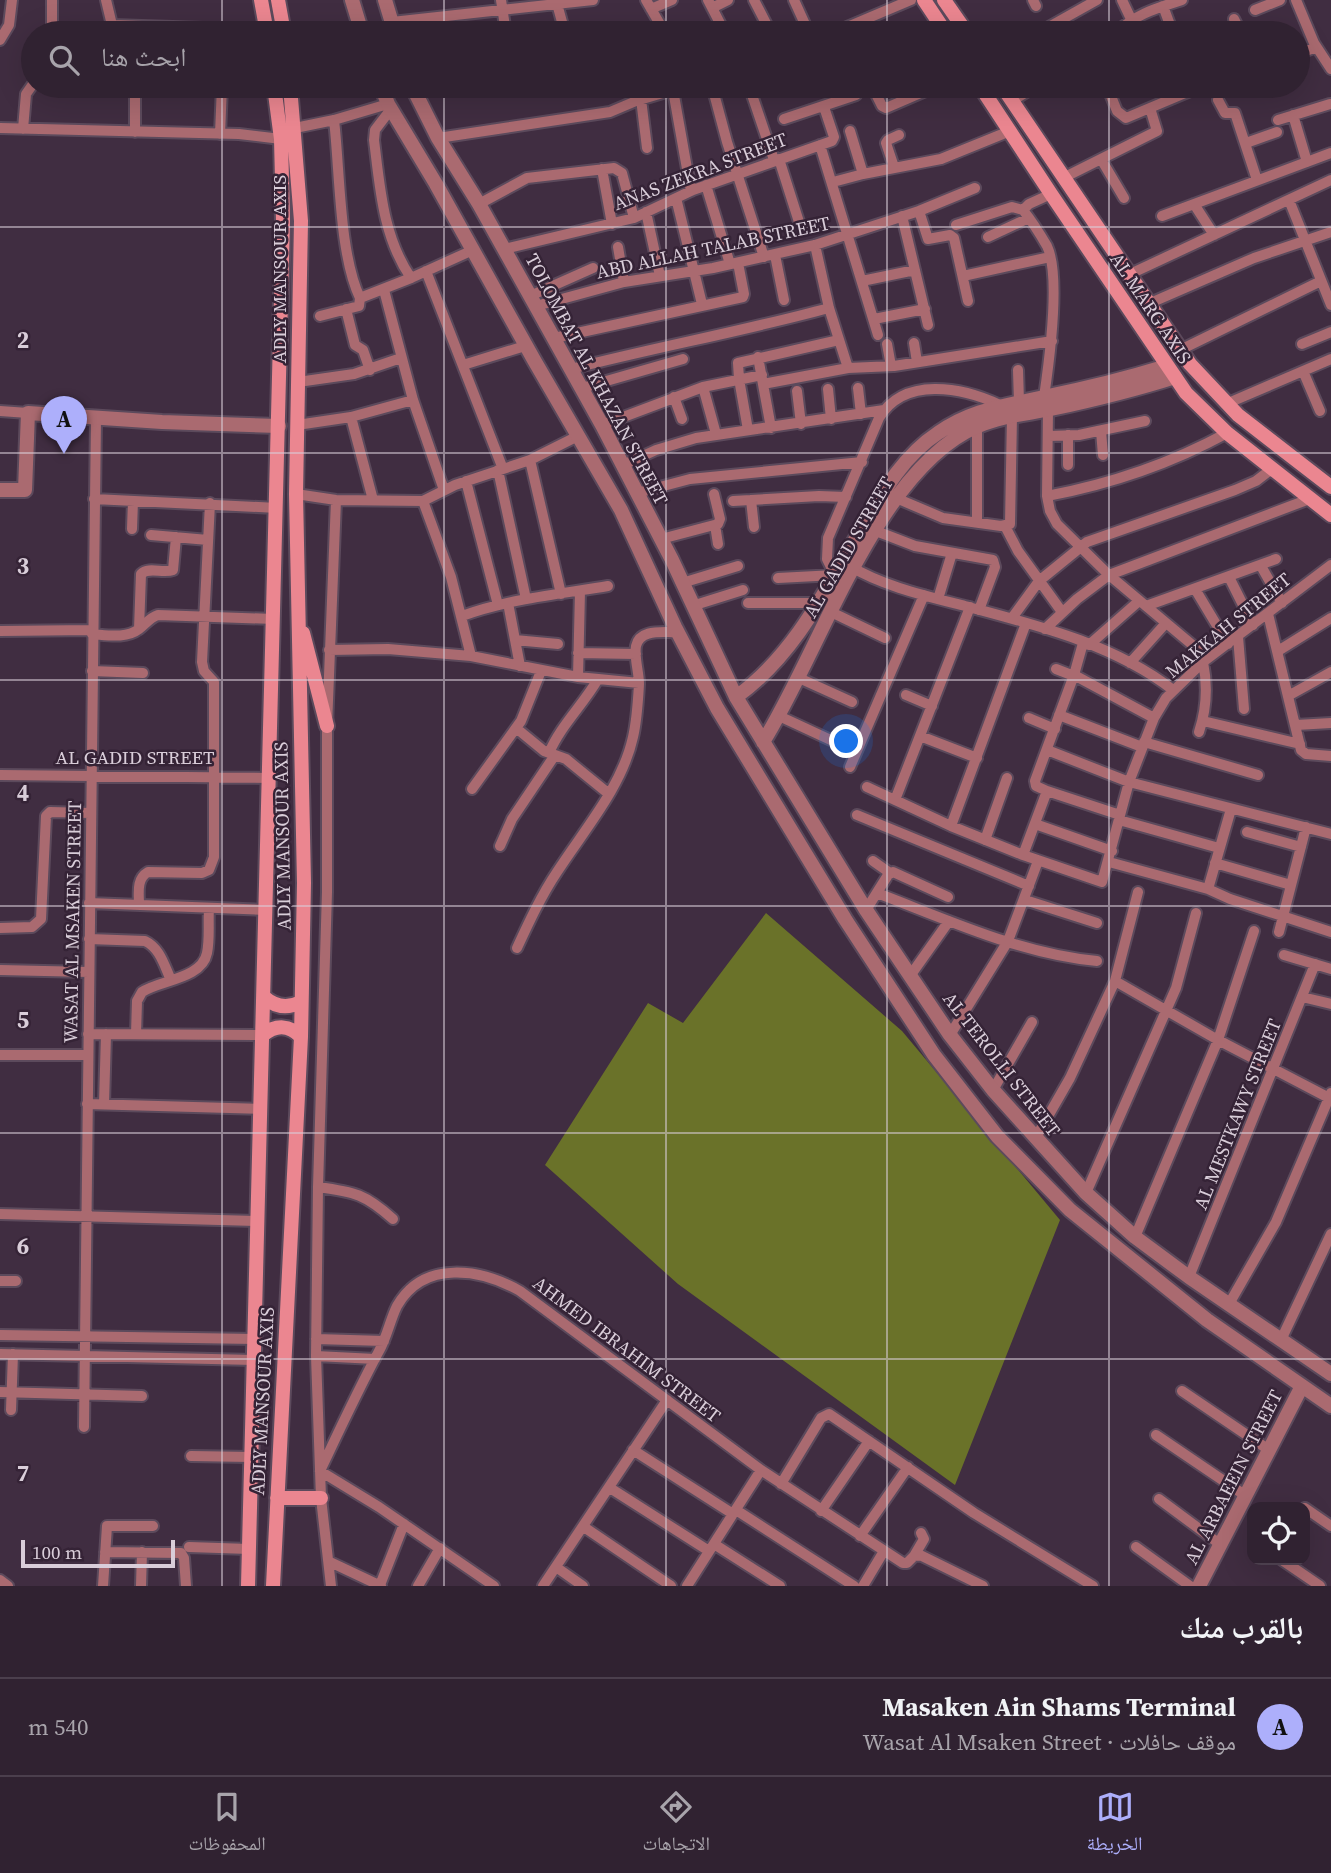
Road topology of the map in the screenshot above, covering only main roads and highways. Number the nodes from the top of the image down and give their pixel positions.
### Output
1 (261, 0) edge
2 (278, 0) edge
3 (924, 0) edge
4 (944, 0) edge
5 (265, 21) edge
6 (282, 21) edge
7 (938, 21) edge
8 (959, 21) edge
9 (276, 98) edge
10 (291, 98) edge
11 (988, 98) edge
12 (1010, 98) edge
13 (1331, 487) edge
14 (1331, 515) edge
15 (297, 609) junction
16 (327, 726) road end
17 (264, 997) junction
18 (301, 1002) junction
19 (263, 1035) junction
20 (301, 1037) junction
21 (277, 1498) junction
22 (321, 1498) road end
23 (248, 1586) edge
24 (273, 1586) edge

1 - 5 main road
2 - 6 main road
3 - 7 main road
4 - 8 main road
9 - 17 main road, ADLY MANSOUR AXIS
10 - 15 main road, ADLY MANSOUR AXIS
11 - 14 main road, AL MARG AXIS
12 - 13 main road, AL MARG AXIS
15 - 16 main road
15 - 18 main road, ADLY MANSOUR AXIS
17 - 18 main road
17 - 19 main road, ADLY MANSOUR AXIS
18 - 20 main road, ADLY MANSOUR AXIS
19 - 20 main road
19 - 23 main road, ADLY MANSOUR AXIS
20 - 21 main road, ADLY MANSOUR AXIS
21 - 22 main road
21 - 24 main road, ADLY MANSOUR AXIS

